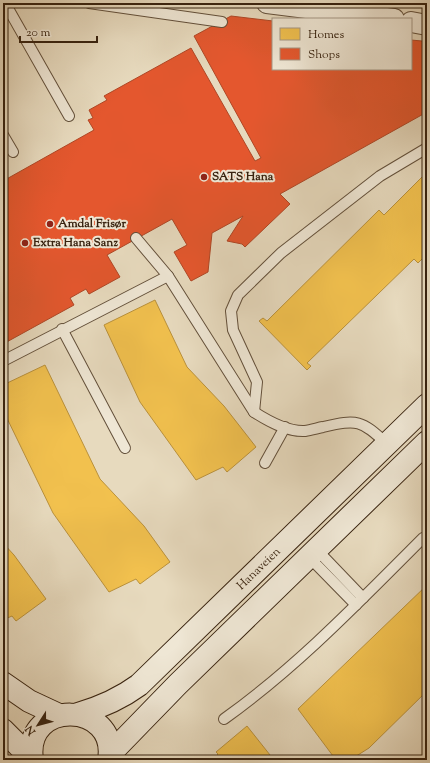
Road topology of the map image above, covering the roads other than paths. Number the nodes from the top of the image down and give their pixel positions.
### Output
1 (6, 3) edge
2 (89, 3) edge
3 (267, 3) edge
4 (386, 18) edge
5 (222, 22) dead end
6 (412, 22) edge
7 (427, 25) edge
8 (69, 116) dead end
9 (3, 135) edge
10 (427, 148) edge
11 (13, 152) dead end
12 (136, 238) dead end
13 (168, 276) junction
14 (62, 329) junction
15 (3, 361) edge
16 (427, 405) edge
17 (254, 412) junction
18 (285, 427) junction
19 (427, 442) edge
20 (387, 444) junction
21 (125, 448) dead end
22 (265, 463) dead end
23 (423, 538) dead end
24 (313, 554) junction
25 (359, 602) junction
26 (3, 683) edge
27 (69, 715) junction
28 (224, 719) dead end
29 (3, 730) edge
30 (109, 757) edge
31 (32, 759) edge

1 - 8 lane
2 - 5 lane
3 - 4 street
6 - 7 street
9 - 11 lane
10 - 17 lane
12 - 13 lane
13 - 14 lane
13 - 17 lane
14 - 15 lane
14 - 21 lane
16 - 20 main road, Hanaveien
17 - 18 lane
18 - 20 lane
18 - 22 lane
19 - 24 main road
20 - 27 main road, Hanaveien
23 - 25 lane
24 - 25 lane
24 - 30 main road
25 - 28 lane
26 - 27 main road
27 - 30 main road
27 - 31 main road, Hanaveien
29 - 31 main road

